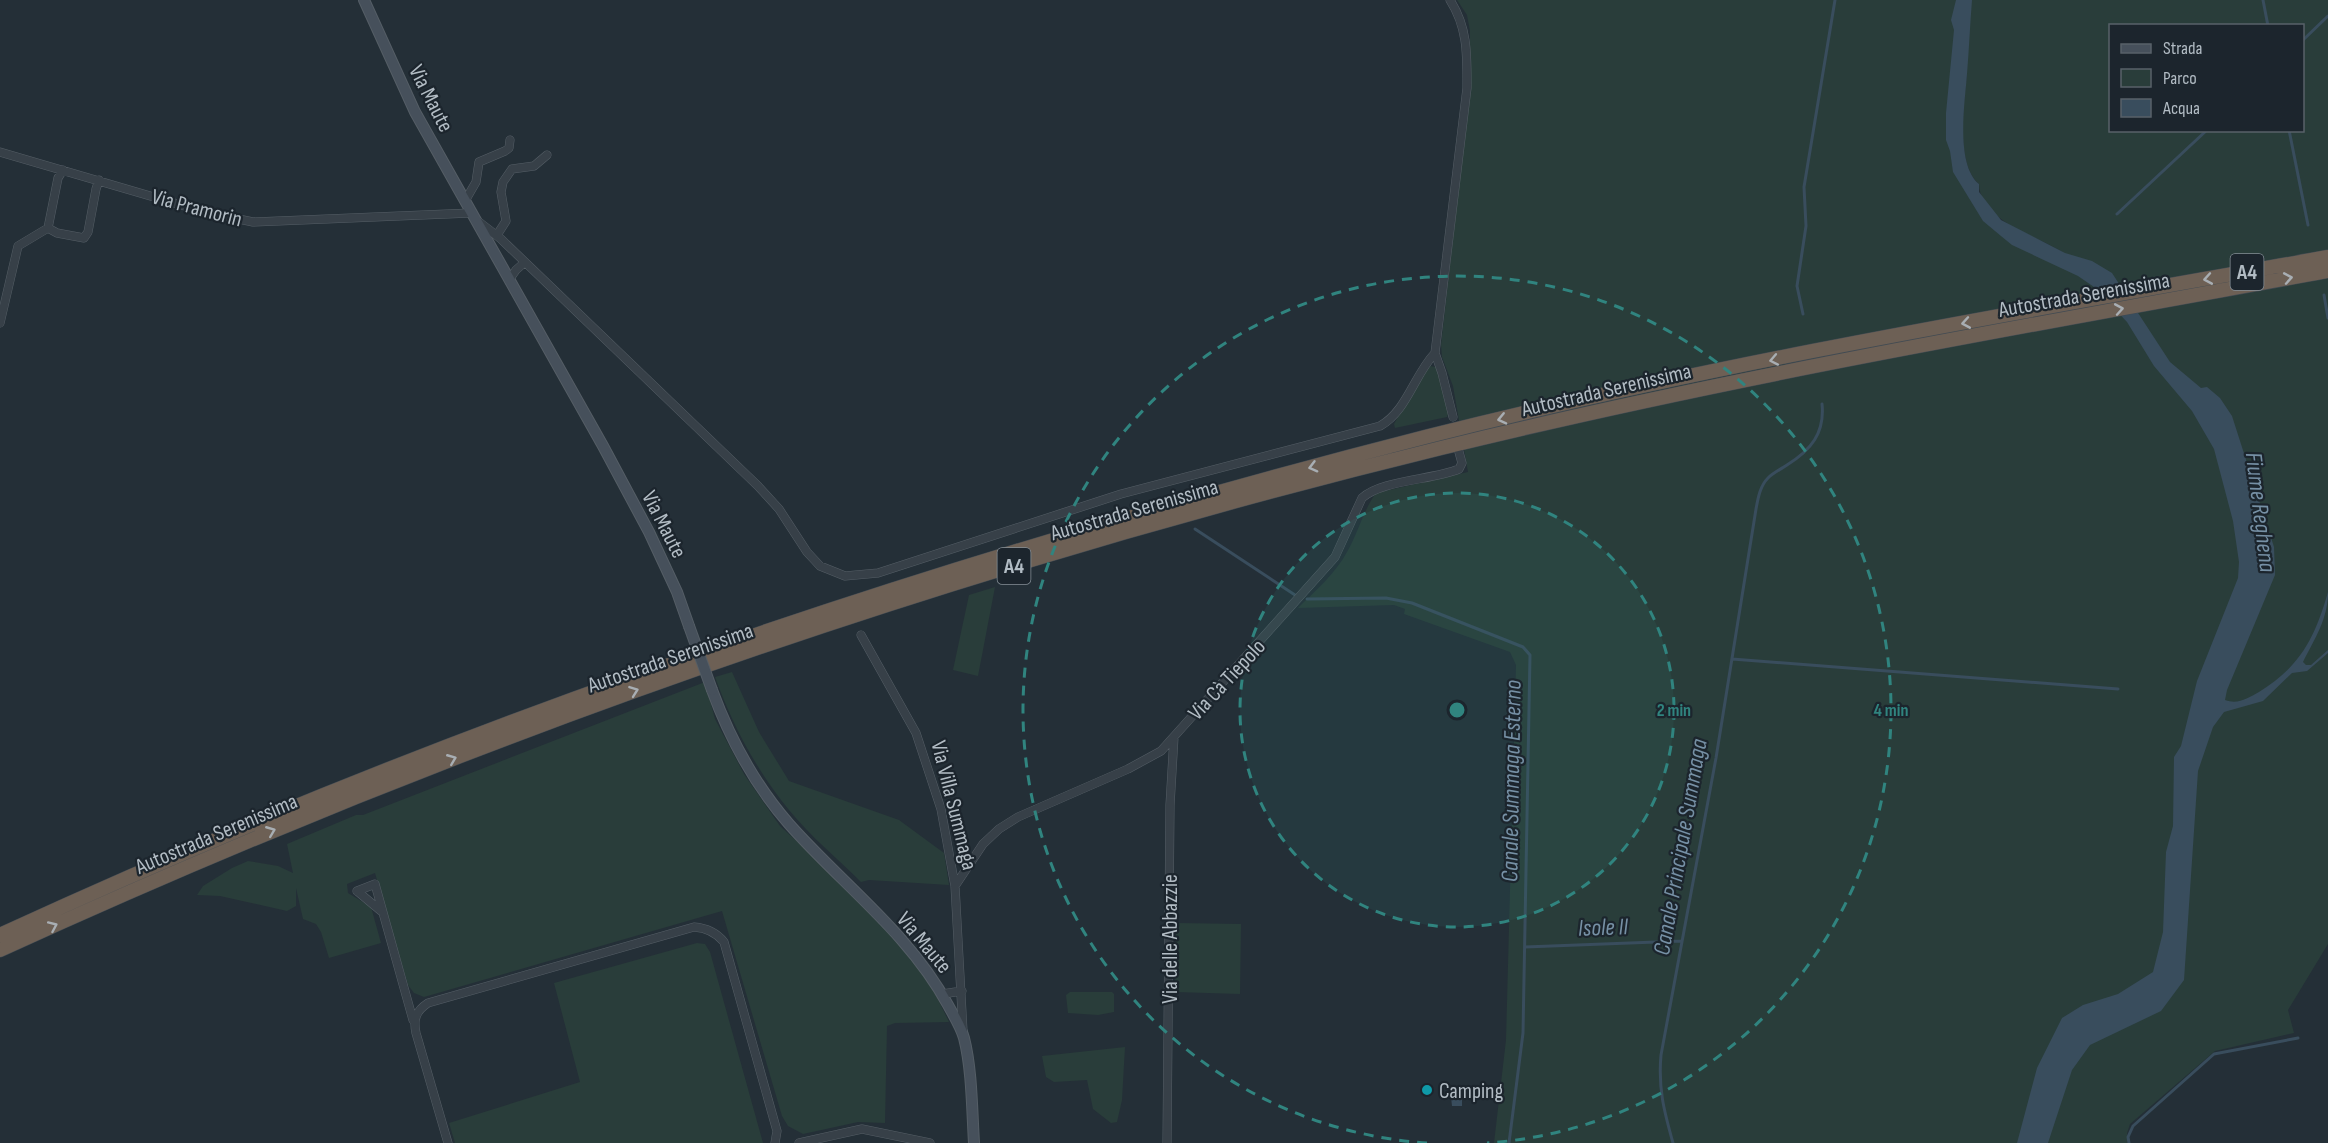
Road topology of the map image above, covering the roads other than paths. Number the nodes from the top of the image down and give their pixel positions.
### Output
1 (364, 0) edge
2 (1450, 0) edge
3 (510, 140) dead end
4 (0, 152) edge
5 (547, 155) dead end
6 (63, 170) junction
7 (99, 180) junction
8 (465, 201) junction
9 (472, 215) junction
10 (48, 228) junction
11 (496, 235) junction
12 (2328, 257) edge
13 (525, 262) junction
14 (2328, 271) edge
15 (509, 280) junction
16 (2167, 293) junction
17 (2067, 311) junction
18 (0, 323) edge
19 (1435, 353) junction
20 (1453, 417) dead end
21 (1459, 452) dead end
22 (861, 635) dead end
23 (1174, 736) junction
24 (955, 886) junction
25 (381, 911) dead end
26 (0, 936) edge
27 (0, 950) edge
28 (962, 991) junction
29 (942, 994) junction
30 (414, 1023) junction
31 (964, 1039) junction
32 (448, 1143) edge
33 (776, 1143) edge
34 (799, 1143) edge
35 (930, 1143) edge
36 (974, 1143) edge
37 (1167, 1143) edge

1 - 8 street, Via Maute
2 - 19 street
3 - 8 street
4 - 6 street, Via Pramorin
5 - 11 street
6 - 7 street, Via Pramorin
6 - 10 street
7 - 9 street, Via Pramorin
7 - 10 street
8 - 9 street, Via Maute
9 - 11 street
9 - 15 street, Via Maute
10 - 18 street
11 - 13 street
12 -> 16 highway, Autostrada Serenissima / A4
13 - 15 street
13 - 19 street
16 -> 14 highway, Autostrada Serenissima / A4
15 - 29 street, Via Maute, bridge
16 - 17 highway, Autostrada Serenissima / A4
17 -> 26 highway, Autostrada Serenissima / A4
27 -> 17 highway, Autostrada Serenissima / A4
19 - 20 street
21 - 23 street, Via Cà Tiepolo
22 - 24 street, Via Villa Summaga
23 - 24 street, Via Cà Tiepolo
23 - 37 street, Via delle Abbazzie
24 - 28 street, Via Villa Summaga
25 - 30 street
28 - 29 street
28 - 31 street, Via Villa Summaga
29 - 31 street, Via Maute
30 - 32 street
30 - 33 street
31 - 36 street, Via Villa Summaga
34 - 35 street

